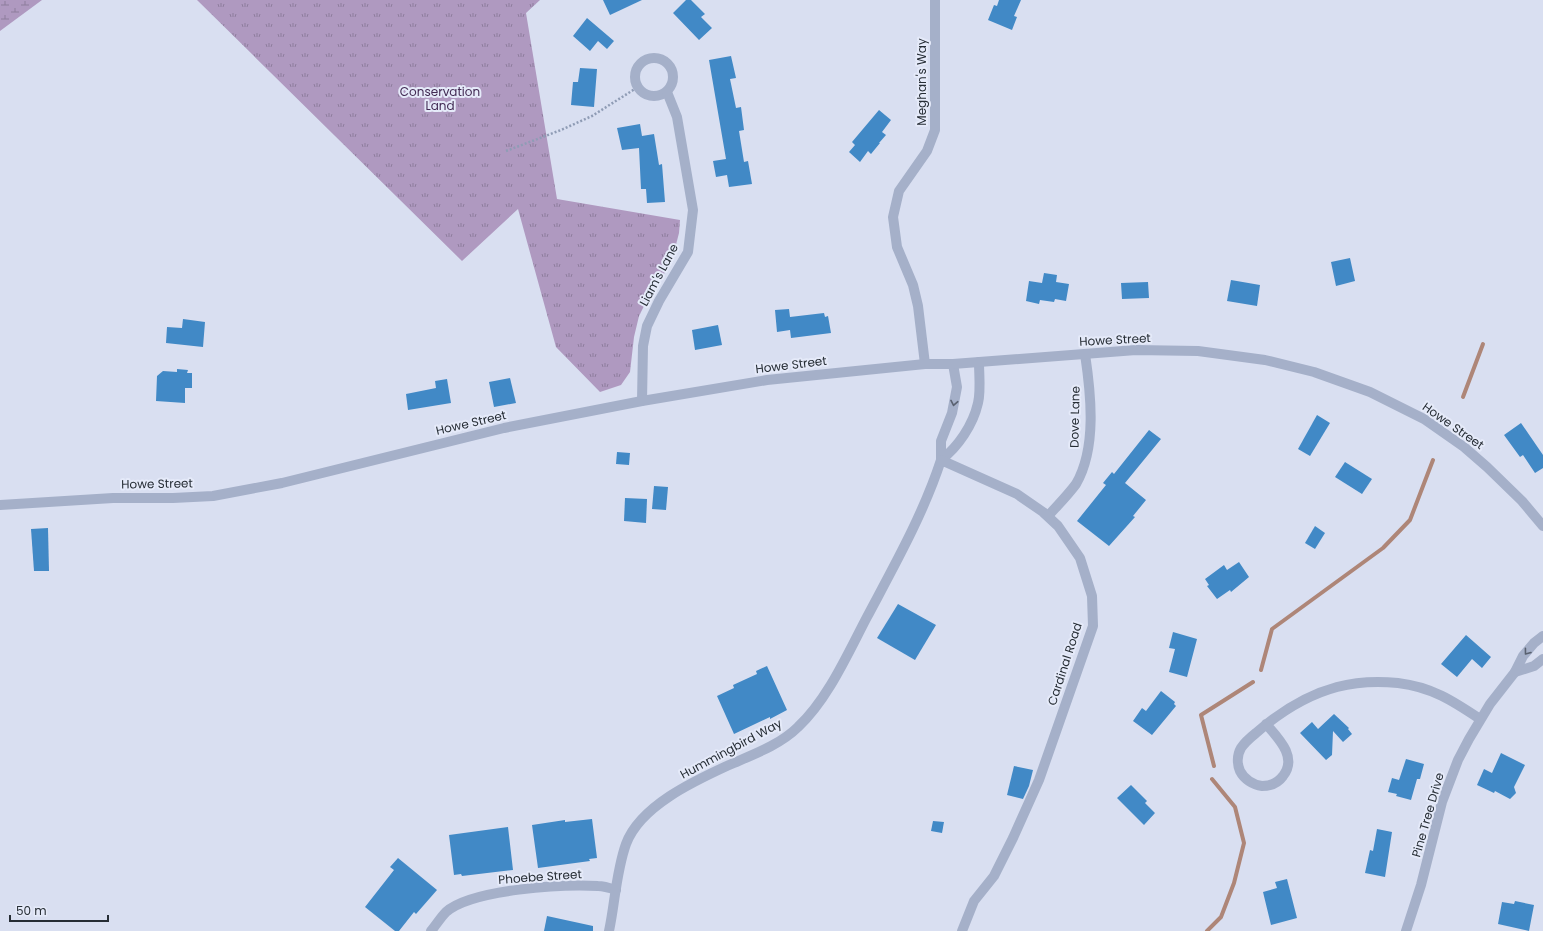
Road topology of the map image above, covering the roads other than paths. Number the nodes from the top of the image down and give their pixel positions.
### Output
1 (935, 0) edge
2 (666, 92) junction
3 (1085, 354) junction
4 (979, 362) junction
5 (925, 364) junction
6 (953, 364) junction
7 (642, 401) junction
8 (941, 460) junction
9 (0, 505) edge
10 (1048, 516) junction
11 (1543, 526) edge
12 (1543, 636) edge
13 (1543, 659) edge
14 (1515, 672) junction
15 (1480, 719) junction
16 (1266, 724) junction
17 (616, 890) junction
18 (431, 931) edge
19 (609, 931) edge
20 (962, 931) edge
21 (1406, 931) edge

1 - 5 street, Meghan's Way
2 - 2 street
2 - 7 street, Liam's Lane
3 - 4 street, Howe Street
3 - 10 street, Dove Lane
3 - 11 street, Howe Street
4 - 6 street, Howe Street
4 - 8 street, Hummingbird Way
5 - 6 street, Howe Street
5 - 7 street, Howe Street
6 -> 8 street, Hummingbird Way
7 - 9 street, Howe Street
8 - 10 street, Cardinal Road
8 - 17 street, Hummingbird Way
10 - 20 street, Cardinal Road
12 -> 14 street, Pine Tree Drive
13 - 14 street
14 - 15 street, Pine Tree Drive
15 - 16 street
15 - 21 street, Pine Tree Drive
16 - 16 street
17 - 18 street, Phoebe Street
17 - 19 street, Hummingbird Way

